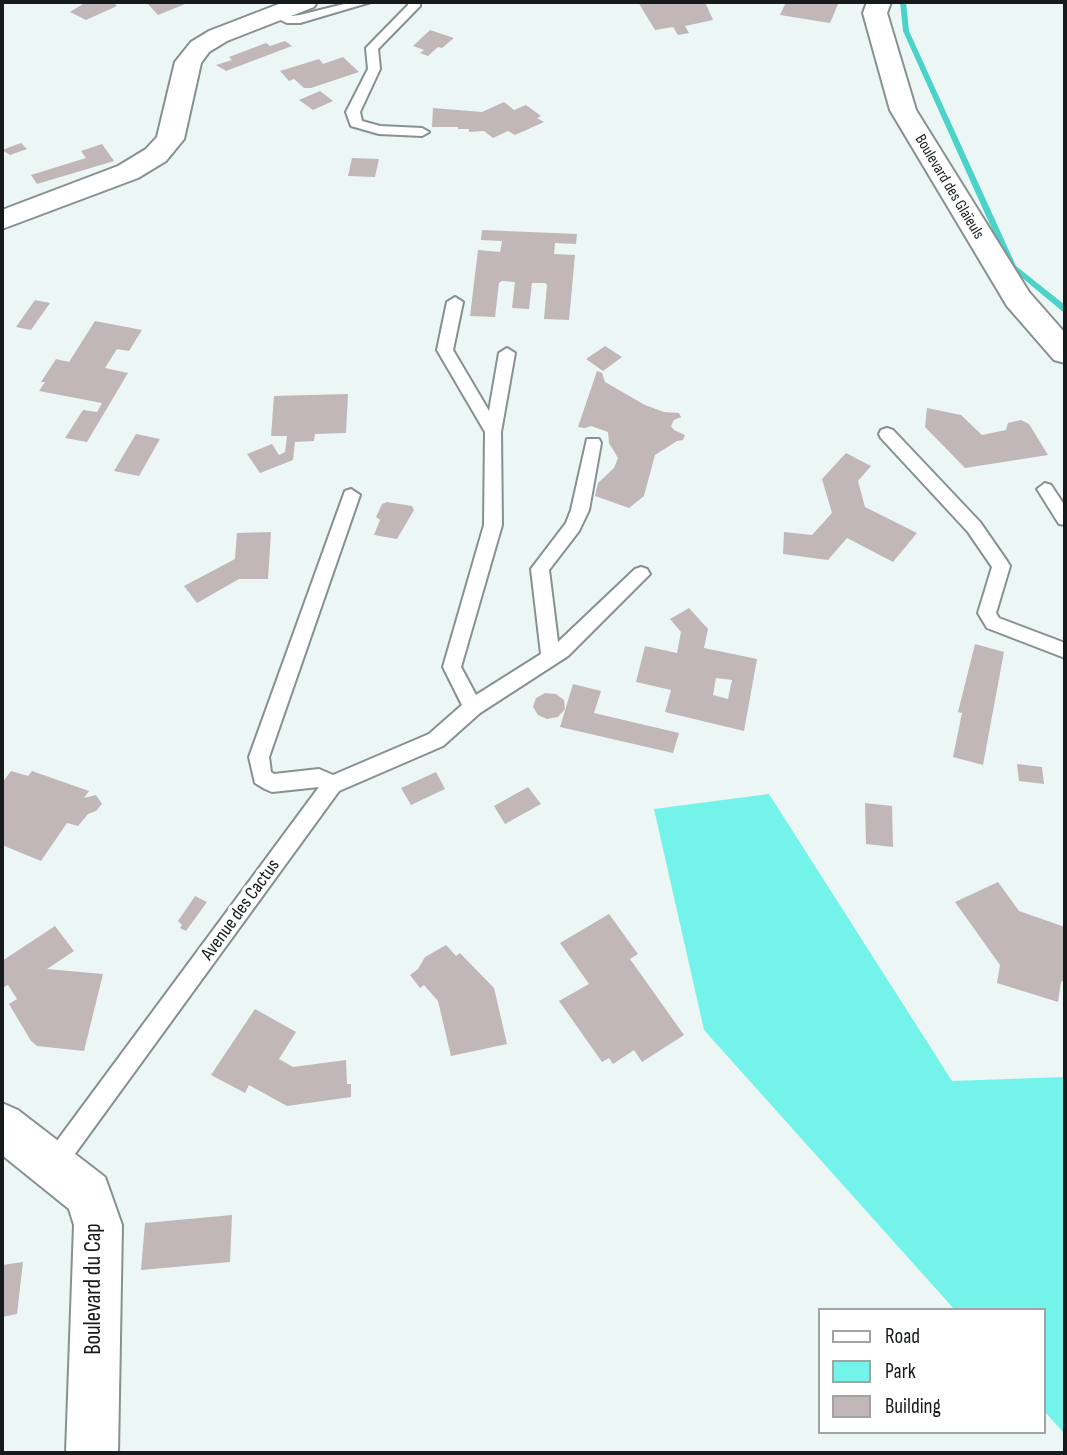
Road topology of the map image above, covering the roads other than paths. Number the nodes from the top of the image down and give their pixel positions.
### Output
1 (305, 2) edge
2 (365, 2) edge
3 (414, 2) edge
4 (879, 2) edge
5 (274, 14) junction
6 (422, 132) dead end
7 (2, 220) edge
8 (455, 302) dead end
9 (1065, 352) edge
10 (507, 353) dead end
11 (493, 432) junction
12 (887, 434) dead end
13 (593, 443) dead end
14 (1045, 489) dead end
15 (351, 495) dead end
16 (1065, 519) edge
17 (641, 574) dead end
18 (1065, 652) edge
19 (551, 658) junction
20 (473, 707) junction
21 (332, 785) junction
22 (2, 1126) edge
23 (53, 1165) junction
24 (92, 1453) edge

1 - 5 street
2 - 5 lane
3 - 6 lane
4 - 9 street, Boulevard des Glaïeuls
5 - 7 street
8 - 11 lane
10 - 11 lane
11 - 20 lane
12 - 18 lane
13 - 19 lane
14 - 16 lane
15 - 21 lane
17 - 19 lane
19 - 20 lane
20 - 21 lane
21 - 23 lane, Avenue des Cactus
22 - 23 street, Boulevard du Cap
23 - 24 street, Boulevard du Cap

